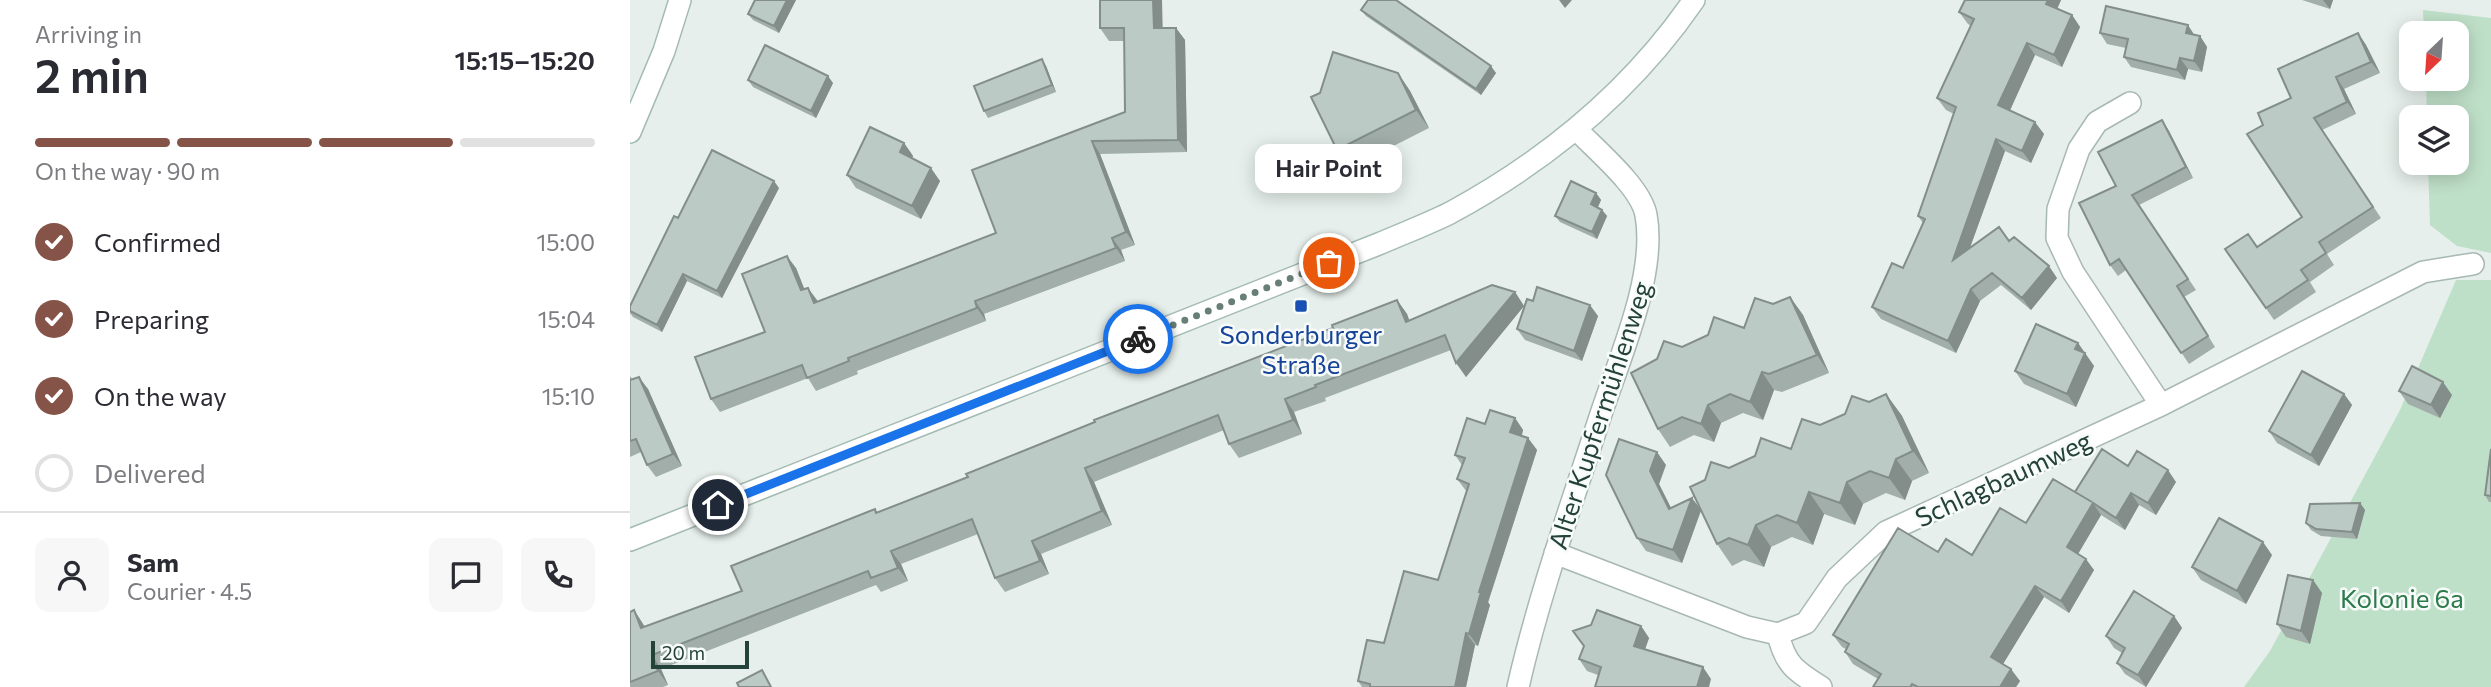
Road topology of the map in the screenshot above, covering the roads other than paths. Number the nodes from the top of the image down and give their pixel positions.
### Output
1 (680, 0) edge
2 (1694, 0) edge
3 (2130, 103) dead end
4 (1576, 129) junction
5 (630, 132) edge
6 (2473, 264) dead end
7 (2161, 405) junction
8 (654, 530) junction
9 (630, 534) edge
10 (630, 540) edge
11 (1555, 553) junction
12 (1778, 634) junction
13 (1518, 687) edge
14 (1821, 687) edge

1 - 5 street
2 - 4 street
3 - 7 street
4 - 8 street
4 - 11 street, Alter Kupfermühlenweg
6 - 7 street, Schlagbaumweg
7 - 12 street, Schlagbaumweg
8 - 9 street
8 - 10 street
11 - 12 street
11 - 13 street, Alter Kupfermühlenweg
12 - 14 street

